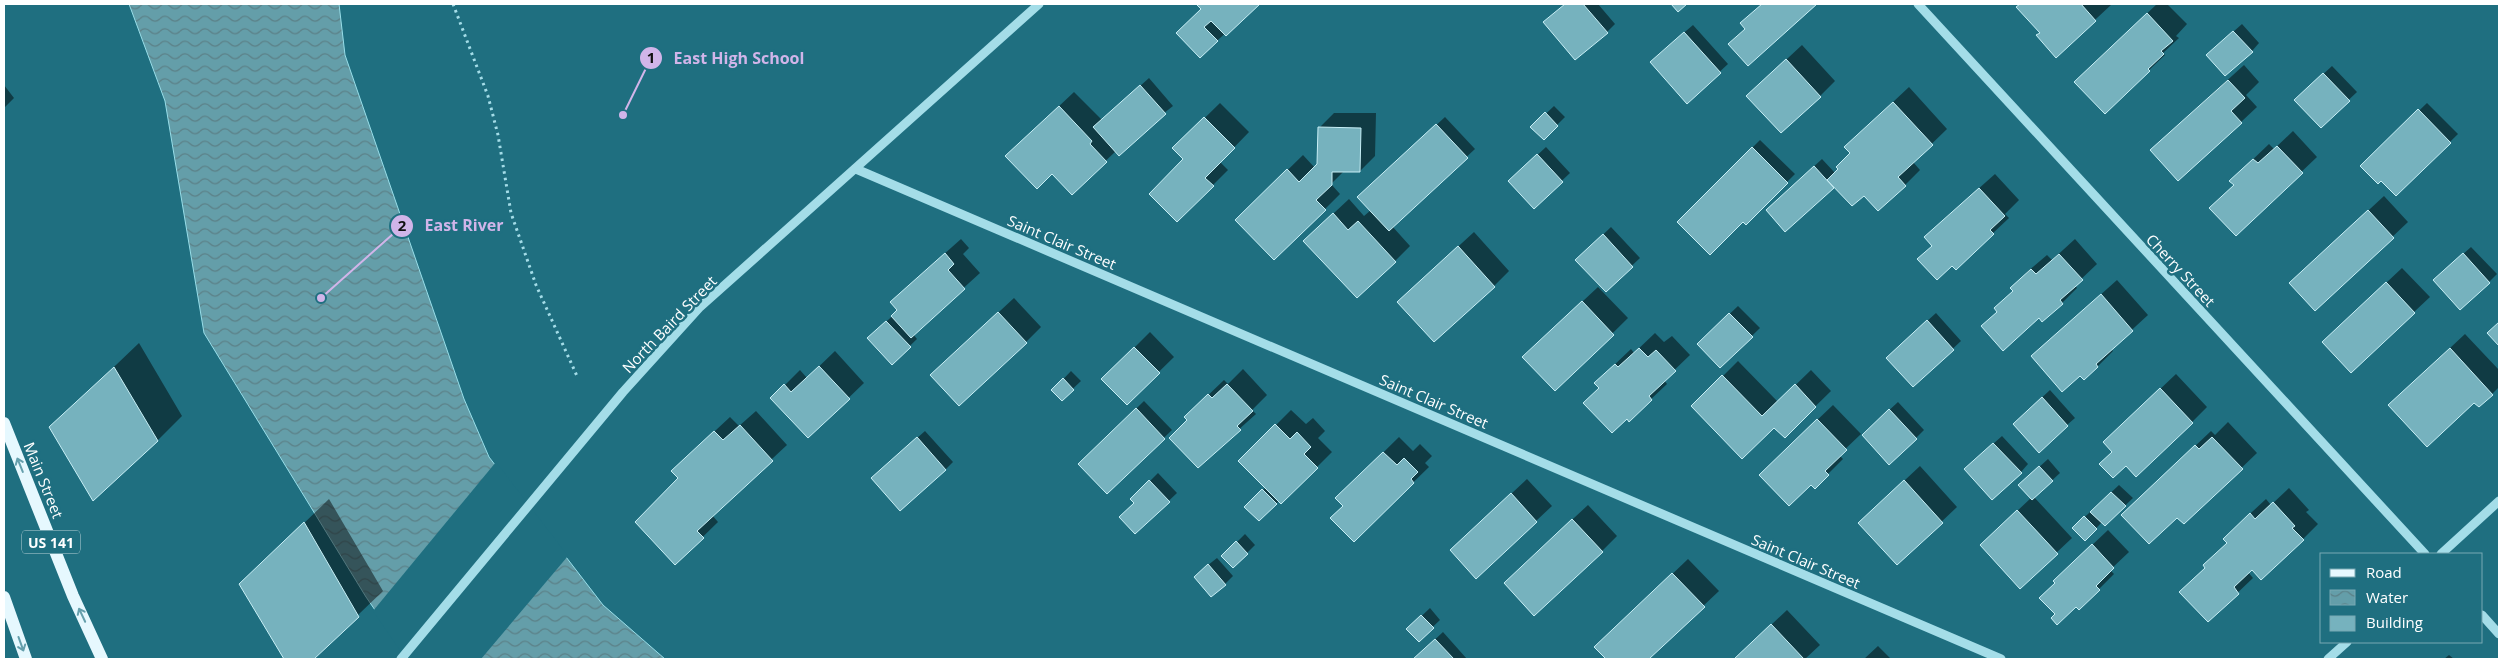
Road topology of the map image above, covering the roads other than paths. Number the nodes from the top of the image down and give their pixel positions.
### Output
1 (1039, 4) edge
2 (1918, 4) edge
3 (856, 168) junction
4 (4, 422) edge
5 (2499, 501) edge
6 (2424, 553) edge
7 (2442, 553) edge
8 (4, 597) edge
9 (2483, 617) edge
10 (2499, 634) edge
11 (2346, 643) edge
12 (96, 644) junction
13 (26, 659) edge
14 (102, 659) edge
15 (110, 659) edge
16 (401, 659) edge
17 (2001, 659) edge
18 (2328, 659) edge

1 - 3 street, North Baird Street
2 - 6 street, Cherry Street
3 - 16 street, North Baird Street
3 - 17 street, Saint Clair Street
12 -> 4 main road, Main Street / US 141
5 - 7 street
8 -> 13 main road
9 - 10 street
11 - 18 street
12 - 14 main road, Main Street / US 141
12 - 15 main road

